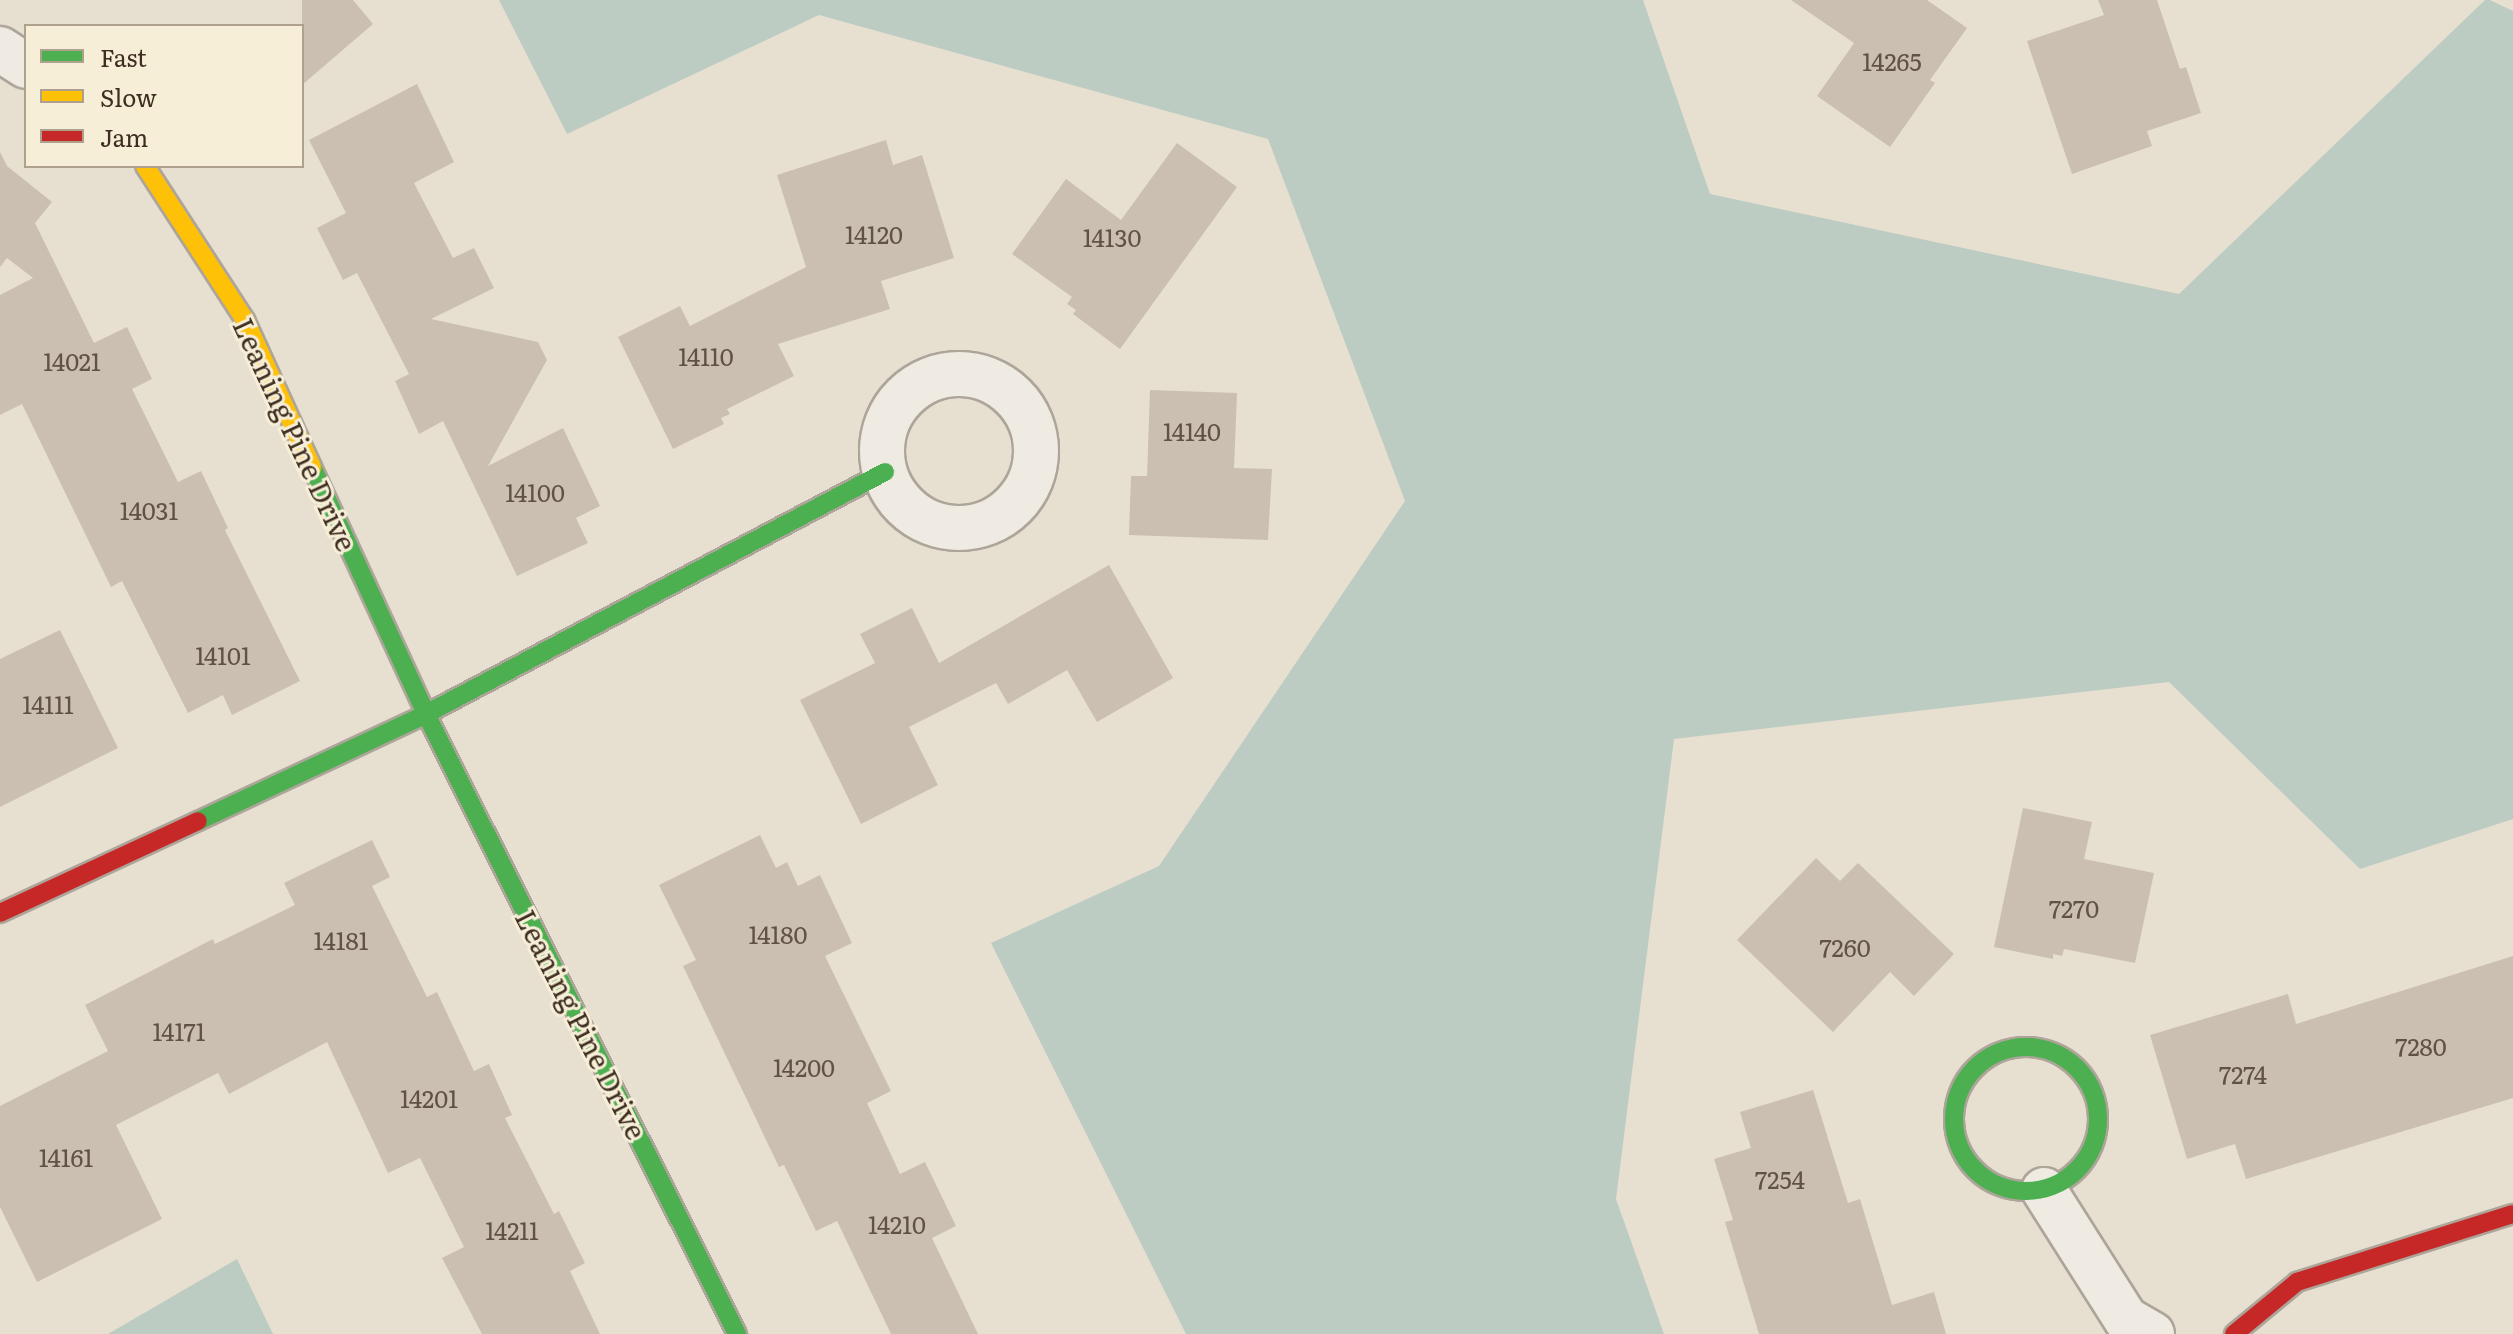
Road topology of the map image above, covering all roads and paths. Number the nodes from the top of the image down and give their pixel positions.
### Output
1 (0, 49) edge
2 (24, 65) edge
3 (146, 168) edge
4 (885, 472) dead end
5 (426, 714) junction
6 (0, 913) edge
7 (2044, 1190) junction
8 (2513, 1214) edge
9 (737, 1334) edge
10 (2152, 1334) edge
11 (2234, 1334) edge

1 - 2 street
3 - 5 street, Leaning Pine Drive
4 - 5 street
5 - 6 street
5 - 9 street, Leaning Pine Drive
7 - 7 street
7 - 10 street
8 - 11 street

